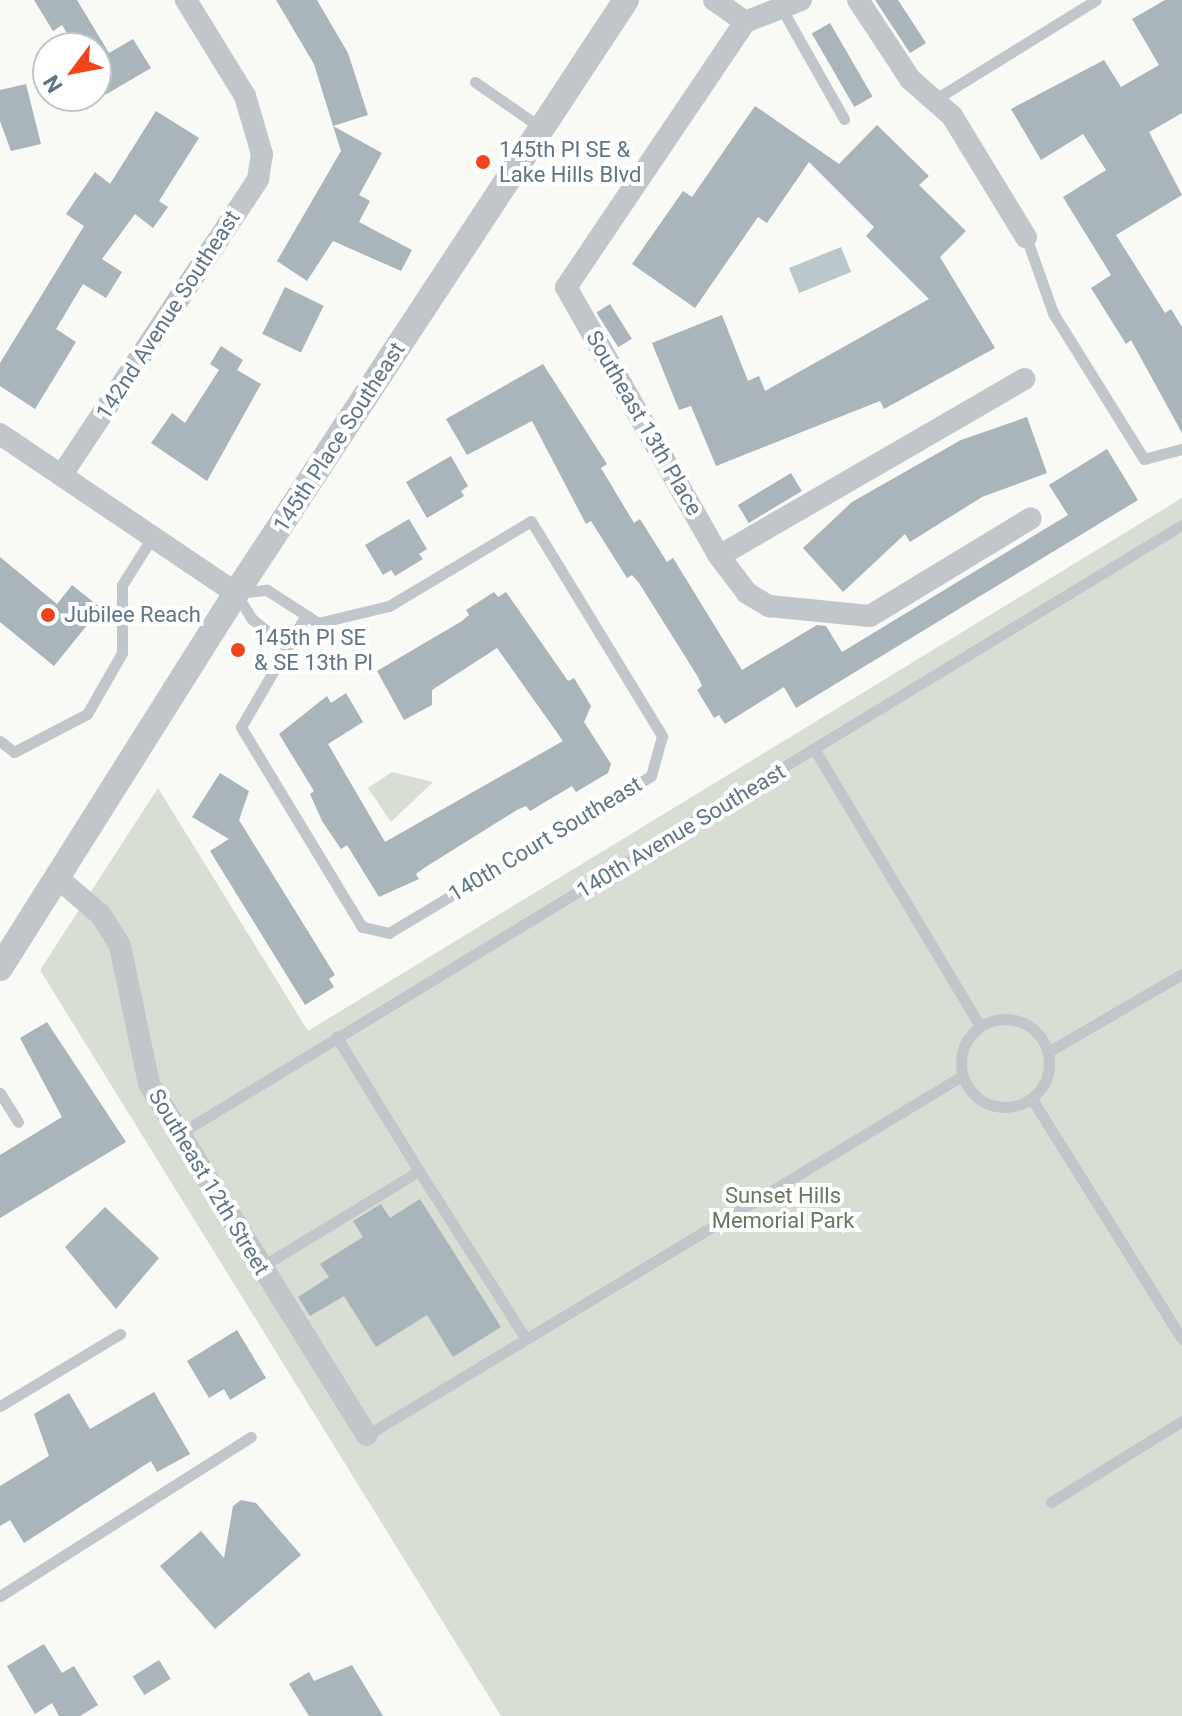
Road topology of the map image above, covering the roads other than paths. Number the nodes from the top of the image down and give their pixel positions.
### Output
1 (186, 0) edge
2 (626, 0) edge
3 (714, 0) edge
4 (858, 0) edge
5 (1096, 0) edge
6 (792, 6) edge
7 (745, 22) junction
8 (475, 82) dead end
9 (933, 100) junction
10 (844, 119) dead end
11 (540, 127) junction
12 (1026, 237) joint
13 (1024, 379) dead end
14 (0, 434) edge
15 (1182, 449) edge
16 (63, 473) junction
17 (1031, 518) dead end
18 (1182, 525) edge
19 (153, 536) junction
20 (719, 556) junction
21 (236, 593) junction
22 (306, 615) junction
23 (285, 645) junction
24 (0, 741) edge
25 (816, 752) junction
26 (60, 880) junction
27 (0, 968) edge
28 (1182, 974) edge
29 (980, 1026) junction
30 (336, 1036) junction
31 (1048, 1052) junction
32 (962, 1076) junction
33 (0, 1093) edge
34 (1032, 1099) junction
35 (18, 1122) dead end
36 (178, 1134) junction
37 (419, 1171) junction
38 (261, 1267) junction
39 (120, 1334) dead end
40 (526, 1339) junction
41 (1182, 1339) edge
42 (0, 1406) edge
43 (1182, 1421) edge
44 (367, 1435) joint
45 (251, 1437) dead end
46 (1051, 1502) dead end
47 (0, 1596) edge

1 - 16 street, 142nd Avenue Southeast
2 - 11 street, 145th Place Southeast
3 - 7 street
4 - 9 street
5 - 9 lane
6 - 7 street
6 - 10 lane
7 - 20 street, Southeast 13th Place
8 - 11 lane
9 - 12 street
11 - 21 street, 145th Place Southeast
12 - 15 lane
13 - 20 street
14 - 16 street
16 - 19 street
17 - 20 street, Southeast 13th Place
18 - 25 lane, 140th Avenue Southeast
19 - 21 street
19 - 24 lane
21 - 22 lane, 140th Court Southeast
21 - 23 lane
21 - 26 street, 145th Place Southeast
22 - 23 lane, 140th Court Southeast
22 - 23 lane, 140th Court Southeast
25 - 29 lane
25 - 30 lane, 140th Avenue Southeast
26 - 27 street
26 - 36 street, Southeast 12th Street
28 - 31 lane
29 - 31 lane
29 - 32 lane
30 - 36 lane, 140th Avenue Southeast
30 - 37 lane
31 - 34 lane
32 - 34 lane
32 - 40 lane
33 - 35 lane
34 - 41 lane
36 - 38 street, Southeast 12th Street
37 - 38 lane
37 - 40 lane
38 - 44 street, Southeast 12th Street
39 - 42 lane
40 - 44 lane
43 - 46 lane
45 - 47 lane

